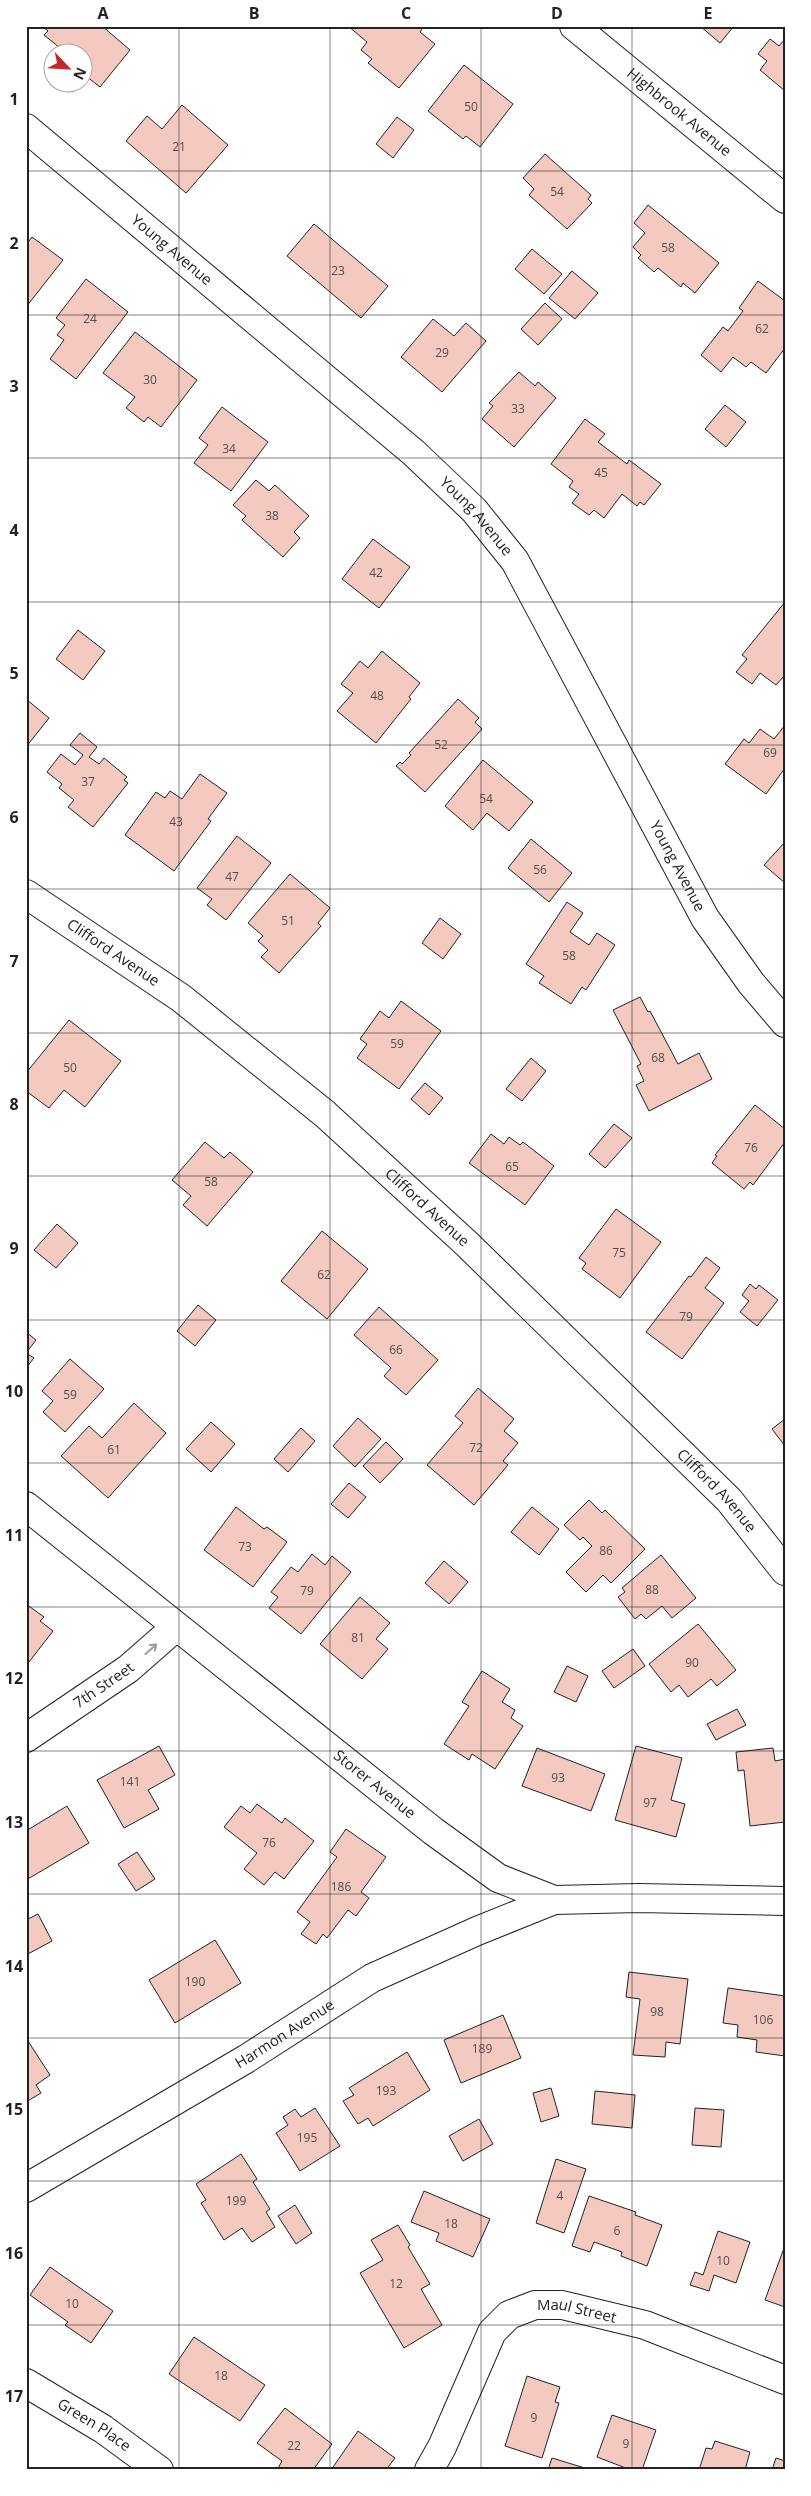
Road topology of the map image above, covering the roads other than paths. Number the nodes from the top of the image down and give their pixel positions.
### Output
1 (574, 26) edge
2 (26, 128) edge
3 (785, 199) edge
4 (26, 894) edge
5 (785, 1023) edge
6 (26, 1506) edge
7 (785, 1571) edge
8 (176, 1627) junction
9 (26, 1738) edge
10 (554, 1900) junction
11 (785, 1901) edge
12 (26, 2188) edge
13 (785, 2380) edge
14 (26, 2383) edge
15 (435, 2459) edge
16 (159, 2470) edge

1 - 3 street, Highbrook Avenue
2 - 5 street, Young Avenue
4 - 7 street, Clifford Avenue
6 - 8 street, Storer Avenue
9 -> 8 street, 7th Street
8 - 10 street, Storer Avenue
10 - 11 street, Storer Avenue
10 - 12 street, Harmon Avenue
13 - 15 street, Maul Street
14 - 16 street, Green Place

